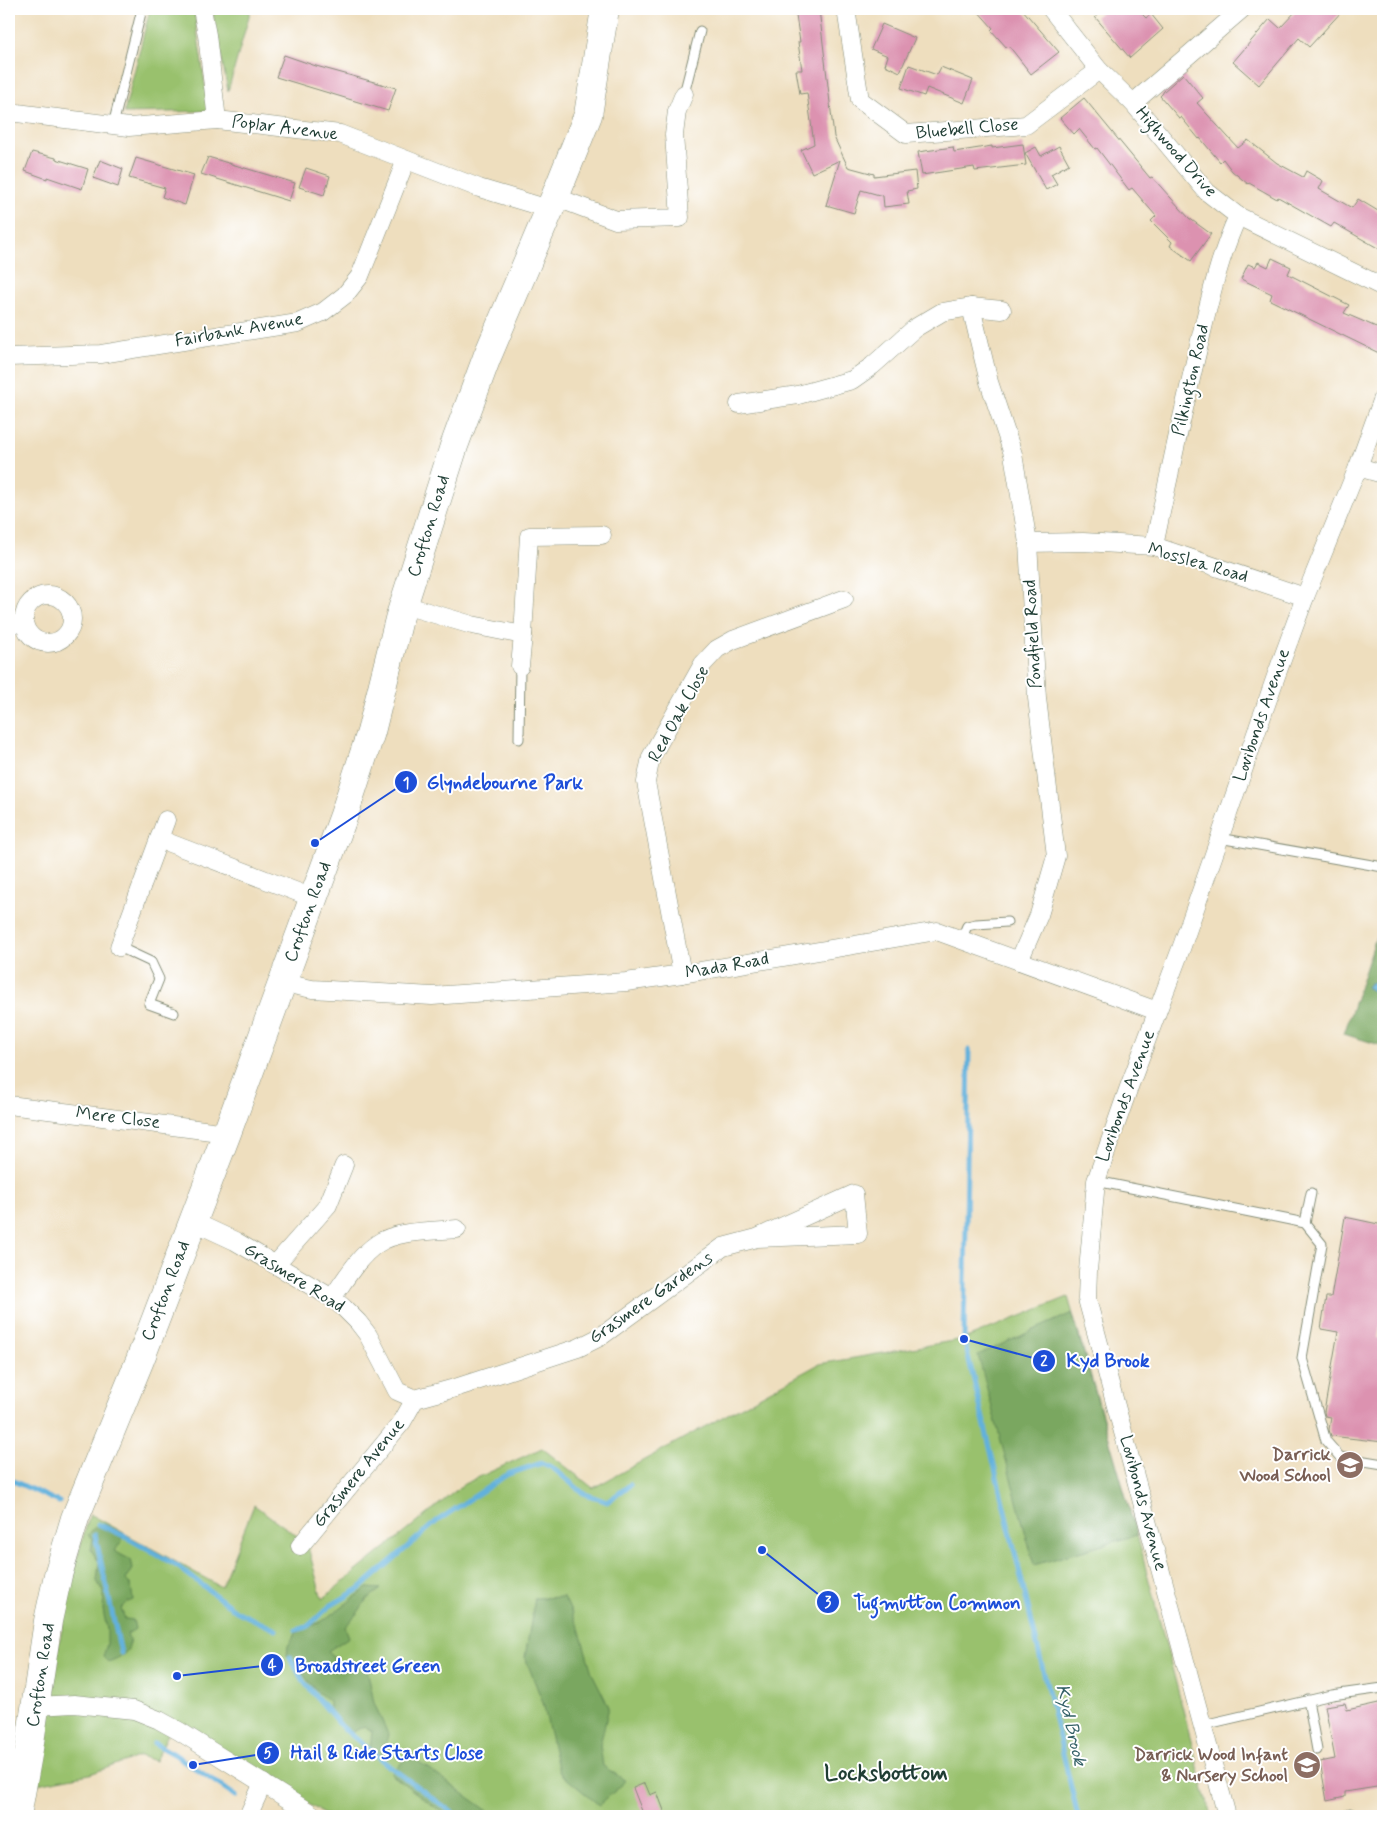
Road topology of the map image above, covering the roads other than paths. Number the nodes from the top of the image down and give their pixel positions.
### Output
1 (142, 9) edge
2 (202, 9) edge
3 (605, 9) edge
4 (846, 9) edge
5 (1051, 9) edge
6 (1242, 9) edge
7 (700, 32) dead end
8 (1099, 70) junction
9 (684, 94) joint
10 (1133, 103) junction
11 (9, 112) edge
12 (217, 120) junction
13 (113, 125) junction
14 (406, 160) junction
15 (552, 203) junction
16 (1238, 216) junction
17 (1383, 287) edge
18 (971, 307) junction
19 (1002, 310) dead end
20 (9, 357) edge
21 (1383, 398) edge
22 (740, 404) dead end
23 (1358, 467) junction
24 (1383, 474) edge
25 (602, 535) dead end
26 (1028, 543) junction
27 (1154, 546) junction
28 (1305, 597) junction
29 (844, 599) dead end
30 (404, 605) junction
31 (523, 635) junction
32 (520, 666) joint
33 (520, 739) dead end
34 (166, 820) dead end
35 (1219, 838) junction
36 (159, 840) junction
37 (1383, 867) edge
38 (313, 898) junction
39 (1007, 922) dead end
40 (961, 940) junction
41 (119, 947) joint
42 (1019, 961) junction
43 (682, 974) junction
44 (283, 983) junction
45 (1157, 1011) junction
46 (174, 1013) dead end
47 (9, 1105) edge
48 (227, 1133) junction
49 (344, 1165) dead end
50 (1096, 1182) junction
51 (1311, 1193) dead end
52 (192, 1222) junction
53 (1305, 1223) junction
54 (457, 1229) dead end
55 (757, 1238) junction
56 (275, 1265) junction
57 (332, 1298) junction
58 (415, 1399) junction
59 (1383, 1464) edge
60 (300, 1546) dead end
61 (1383, 1688) edge
62 (1308, 1700) junction
63 (36, 1706) junction
64 (1203, 1725) junction
65 (1317, 1750) dead end
66 (18, 1762) edge
67 (262, 1783) junction
68 (17, 1816) edge
69 (248, 1816) edge
70 (315, 1816) edge
71 (1228, 1816) edge

1 - 13 lane
2 - 12 street
3 - 15 main road, Crofton Road
4 - 8 street, Bluebell Close
5 - 8 street, Highwood Drive
6 - 10 street
7 - 9 lane
8 - 10 street, Highwood Drive
9 - 15 street, Poplar Avenue
10 - 16 street, Highwood Drive
11 - 13 street, Poplar Avenue
12 - 13 street, Poplar Avenue
12 - 14 street, Poplar Avenue
14 - 15 street, Poplar Avenue
14 - 20 street, Fairbank Avenue
15 - 30 main road, Crofton Road
16 - 17 street, Highwood Drive
16 - 27 street, Pilkington Road
18 - 19 street
18 - 22 street
18 - 26 street, Pondfield Road
21 - 23 street, Lovibonds Avenue
23 - 24 street
23 - 28 street, Lovibonds Avenue
25 - 31 street
26 - 27 street, Mosslea Road
26 - 42 street, Pondfield Road
27 - 28 street, Mosslea Road
28 - 35 street, Lovibonds Avenue
29 - 43 street, Red Oak Close
30 - 31 street
30 - 38 main road, Crofton Road
31 - 32 street
32 - 33 lane
34 - 36 street
35 - 37 lane
35 - 45 street, Lovibonds Avenue
36 - 38 street
36 - 41 street
38 - 44 main road, Crofton Road
39 - 40 lane
40 - 42 street, Mada Road
40 - 43 street, Mada Road
41 - 46 lane
42 - 45 street, Mada Road
43 - 44 street, Mada Road
44 - 48 main road, Crofton Road
45 - 50 street, Lovibonds Avenue
47 - 48 street, Mere Close
48 - 52 main road, Crofton Road
49 - 56 street
50 - 53 lane
50 - 64 street, Lovibonds Avenue
51 - 53 lane
52 - 56 street, Grasmere Road
52 - 63 main road, Crofton Road
53 - 59 lane
54 - 57 street
55 - 55 street, Grasmere Gardens
55 - 58 street, Grasmere Gardens
56 - 57 street, Grasmere Road
57 - 58 street, Grasmere Road
58 - 60 street, Grasmere Avenue
61 - 62 lane
62 - 64 lane
62 - 65 lane
63 - 66 main road, Crofton Road
63 - 67 street
64 - 71 street, Lovibonds Avenue
66 - 68 main road, Crofton Road
67 - 69 street
67 - 70 street

